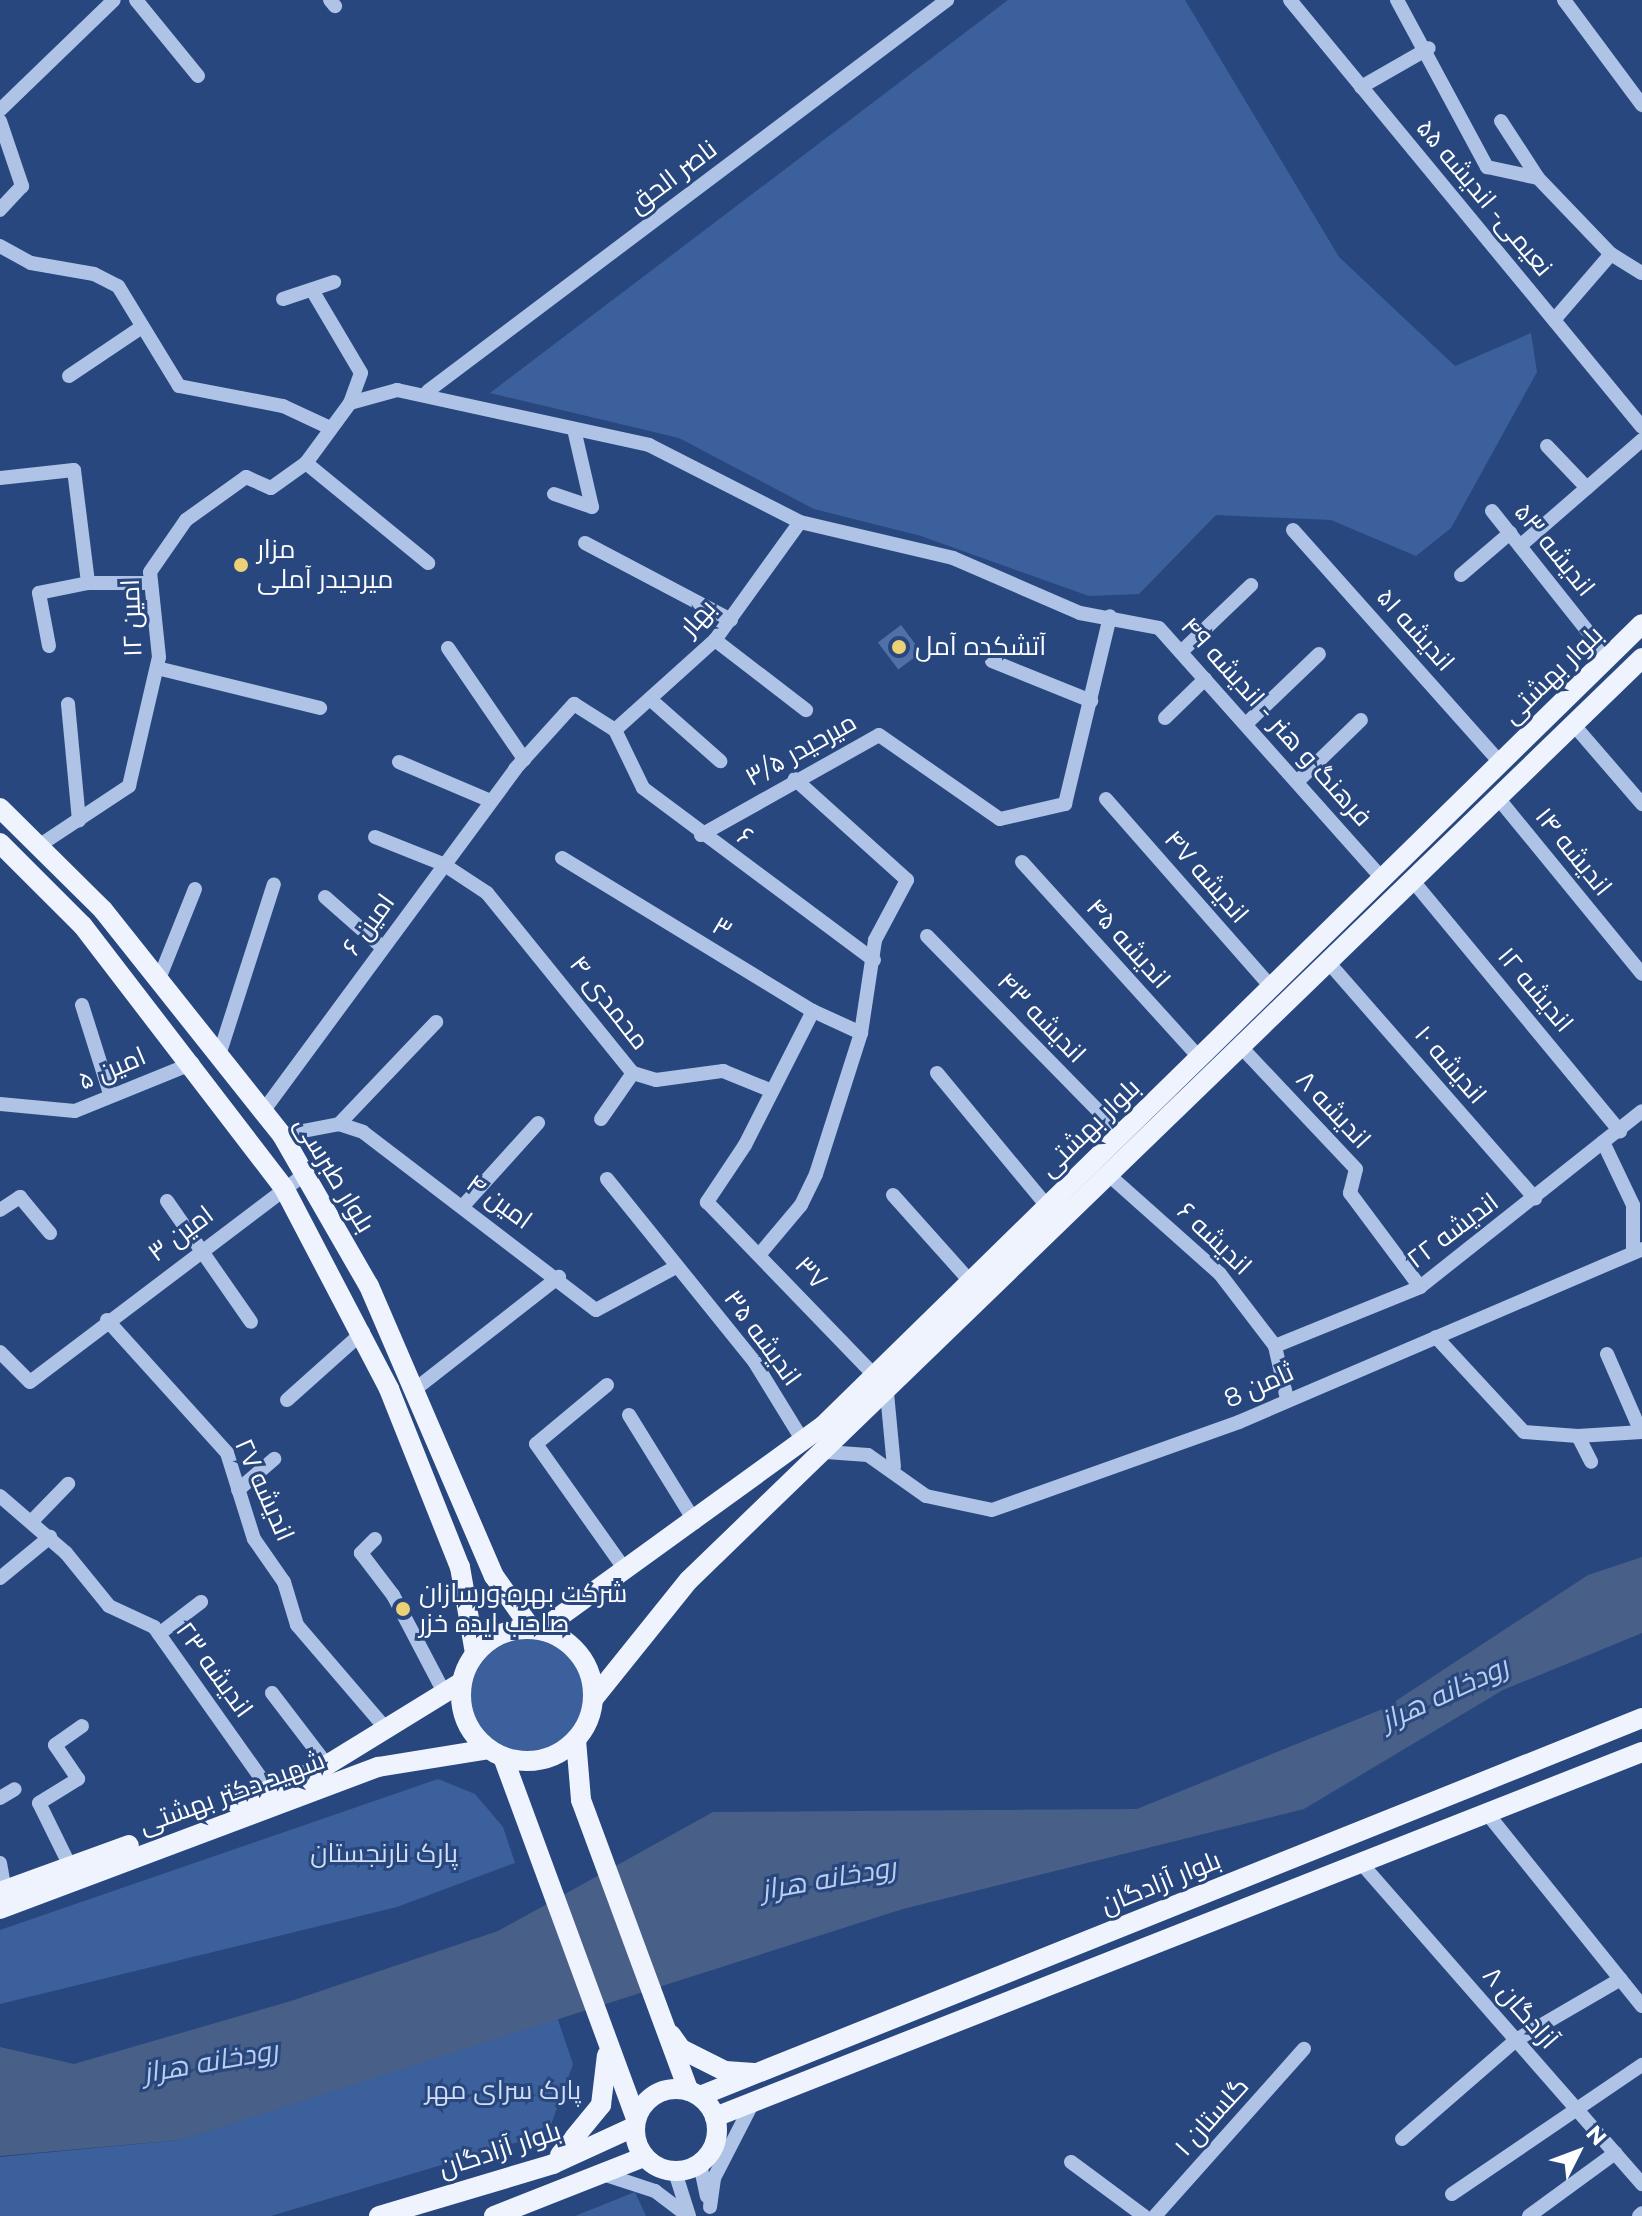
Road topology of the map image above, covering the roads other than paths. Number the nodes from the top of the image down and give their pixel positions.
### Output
1 (114, 0) edge
2 (136, 0) edge
3 (947, 0) edge
4 (1290, 0) edge
5 (1397, 0) edge
6 (1564, 0) edge
7 (1429, 48) junction
8 (198, 76) dead end
9 (1361, 87) junction
10 (1642, 105) edge
11 (0, 110) edge
12 (0, 121) edge
13 (1501, 121) dead end
14 (1538, 178) junction
15 (0, 210) edge
16 (0, 246) edge
17 (1611, 254) junction
18 (1636, 268) edge
19 (334, 282) dead end
20 (312, 290) junction
21 (283, 299) dead end
22 (1554, 320) junction
23 (142, 327) junction
24 (69, 376) dead end
25 (428, 391) junction
26 (350, 403) junction
27 (328, 427) junction
28 (1642, 427) edge
29 (574, 429) junction
30 (1642, 440) edge
31 (1547, 446) dead end
32 (306, 463) junction
33 (0, 478) edge
34 (1587, 488) junction
35 (554, 494) dead end
36 (1492, 511) dead end
37 (800, 522) junction
38 (1293, 530) dead end
39 (1510, 533) junction
40 (585, 543) dead end
41 (1520, 546) junction
42 (428, 563) dead end
43 (1461, 575) dead end
44 (88, 583) junction
45 (151, 583) junction
46 (1251, 585) dead end
47 (1110, 616) junction
48 (731, 620) junction
49 (1642, 624) edge
50 (715, 640) junction
51 (49, 646) dead end
52 (448, 648) dead end
53 (1181, 652) junction
54 (1319, 654) dead end
55 (1608, 657) junction
56 (1642, 658) edge
57 (992, 661) dead end
58 (157, 668) junction
59 (1205, 679) junction
60 (650, 699) junction
61 (1091, 701) junction
62 (68, 704) dead end
63 (320, 708) dead end
64 (806, 710) dead end
65 (1165, 718) dead end
66 (1361, 720) dead end
67 (1246, 724) junction
68 (1573, 724) junction
69 (615, 730) junction
70 (720, 761) dead end
71 (399, 762) dead end
72 (1500, 762) junction
73 (519, 764) junction
74 (795, 779) junction
75 (1516, 780) junction
76 (1481, 781) junction
77 (1297, 782) junction
78 (1498, 798) junction
79 (1106, 799) dead end
80 (491, 801) junction
81 (1642, 804) edge
82 (0, 808) edge
83 (79, 820) junction
84 (701, 835) junction
85 (375, 837) dead end
86 (0, 843) edge
87 (40, 845) junction
88 (562, 858) dead end
89 (1022, 862) dead end
90 (443, 864) junction
91 (1382, 878) junction
92 (1413, 881) junction
93 (274, 884) dead end
94 (195, 889) dead end
95 (325, 897) dead end
96 (927, 936) dead end
97 (382, 947) junction
98 (874, 960) junction
99 (1329, 963) junction
100 (1642, 974) edge
101 (159, 979) junction
102 (1271, 987) junction
103 (82, 1005) dead end
104 (813, 1011) junction
105 (436, 1022) dead end
106 (861, 1033) junction
107 (1242, 1048) junction
108 (220, 1052) junction
109 (1199, 1057) junction
110 (193, 1063) junction
111 (633, 1073) junction
112 (937, 1073) dead end
113 (772, 1091) junction
114 (110, 1094) junction
115 (0, 1104) edge
116 (264, 1110) junction
117 (1642, 1111) edge
118 (601, 1119) dead end
119 (538, 1123) dead end
120 (339, 1124) junction
121 (1620, 1131) junction
122 (1121, 1134) junction
123 (282, 1135) junction
124 (1603, 1142) junction
125 (306, 1173) junction
126 (1110, 1176) junction
127 (607, 1179) dead end
128 (284, 1188) junction
129 (893, 1195) dead end
130 (1535, 1198) junction
131 (167, 1201) dead end
132 (463, 1206) junction
133 (1047, 1206) junction
134 (0, 1210) edge
135 (50, 1233) dead end
136 (201, 1249) junction
137 (1638, 1250) edge
138 (759, 1255) junction
139 (674, 1268) junction
140 (559, 1277) junction
141 (970, 1281) junction
142 (1420, 1287) junction
143 (107, 1320) junction
144 (251, 1322) dead end
145 (363, 1332) junction
146 (1436, 1337) junction
147 (1275, 1346) junction
148 (0, 1352) edge
149 (1607, 1354) dead end
150 (874, 1375) junction
151 (607, 1385) dead end
152 (418, 1387) junction
153 (887, 1393) junction
154 (1287, 1399) junction
155 (287, 1400) dead end
156 (629, 1415) dead end
157 (1642, 1432) edge
158 (1578, 1436) junction
159 (803, 1441) junction
160 (826, 1452) junction
161 (274, 1459) dead end
162 (1591, 1462) dead end
163 (894, 1467) junction
164 (68, 1484) dead end
165 (238, 1490) junction
166 (0, 1496) edge
167 (32, 1521) junction
168 (695, 1522) junction
169 (50, 1537) junction
170 (375, 1539) dead end
171 (626, 1571) junction
172 (0, 1578) edge
173 (201, 1602) dead end
174 (536, 1629) junction
175 (159, 1634) junction
176 (475, 1653) junction
177 (454, 1688) junction
178 (272, 1693) dead end
179 (594, 1698) junction
180 (1642, 1718) edge
181 (82, 1726) dead end
182 (387, 1730) junction
183 (576, 1740) junction
184 (1642, 1752) edge
185 (496, 1753) junction
186 (327, 1765) junction
187 (15, 1789) dead end
188 (270, 1791) junction
189 (0, 1798) edge
190 (1486, 1812) junction
191 (0, 1863) edge
192 (1361, 1863) junction
193 (70, 1866) junction
194 (2, 1897) edge
195 (1111, 1931) junction
196 (1065, 1950) junction
197 (1126, 1960) junction
198 (1621, 1979) junction
199 (1077, 1980) junction
200 (1642, 2006) edge
201 (664, 2025) junction
202 (1516, 2040) junction
203 (607, 2047) junction
204 (1304, 2049) dead end
205 (1642, 2065) edge
206 (760, 2073) junction
207 (694, 2093) junction
208 (751, 2106) junction
209 (1575, 2107) junction
210 (715, 2117) junction
211 (635, 2122) junction
212 (1402, 2139) dead end
213 (1615, 2153) junction
214 (644, 2157) junction
215 (1071, 2162) dead end
216 (553, 2164) junction
217 (700, 2164) junction
218 (675, 2172) junction
219 (602, 2174) junction
220 (1642, 2184) edge
221 (1452, 2194) dead end
222 (711, 2211) edge
223 (379, 2216) edge
224 (494, 2216) edge
225 (688, 2216) edge
226 (1144, 2216) edge
227 (1155, 2216) edge
228 (1529, 2216) edge

1 - 11 street
2 - 8 street
3 - 25 street, ناصر الحق
4 - 9 street, نعیمی- اندیشه ۵۵
5 - 7 street
6 - 10 street
7 - 9 street
7 - 14 street
9 - 22 street, نعیمی- اندیشه ۵۵
12 - 15 street
13 - 14 street
14 - 17 street
16 - 23 street
17 - 18 street
17 - 22 street
19 - 20 street
20 - 21 street
20 - 26 street
22 - 28 street, نعیمی- اندیشه ۵۵
23 - 24 street
23 - 27 street
25 - 26 street, فرهنگ و هنر - اندیشه ۴۹
25 - 29 street, فرهنگ و هنر - اندیشه ۴۹
26 - 27 street, امین ۱۲
27 - 32 street, امین ۱۲
29 - 35 street
29 - 37 street, فرهنگ و هنر - اندیشه ۴۹
30 - 34 street
31 - 34 street
32 - 42 street
32 - 45 street, امین ۱۲
33 - 44 street
34 - 41 street
36 - 39 street, اندیشه ۵۳
37 - 47 street, فرهنگ و هنر - اندیشه ۴۹
37 - 48 street, بهار
38 - 72 street, اندیشه ۵۱
39 - 41 street, اندیشه ۵۳
39 - 43 street
40 - 48 street
41 - 55 street, اندیشه ۵۳
44 - 45 street
44 - 51 street
45 - 58 street, امین ۱۲
46 - 53 street
47 - 53 street, فرهنگ و هنر - اندیشه ۴۹
47 - 61 street
48 - 50 street, بهار
49 - 55 main road, بلوار بهشتی
50 - 60 street, بهار
50 - 64 street
52 - 73 street
53 - 59 street, فرهنگ و هنر - اندیشه ۴۹
54 - 67 street
55 - 72 main road, بلوار بهشتی
56 - 68 main road, بلوار بهشتی
57 - 61 street
58 - 63 street
58 - 83 street, امین ۱۲
59 - 65 street
59 - 67 street, فرهنگ و هنر - اندیشه ۴۹
60 - 69 street, بهار
60 - 70 street
61 - 74 street, میرحیدر ۳/۵
62 - 83 street
66 - 77 street
67 - 77 street, فرهنگ و هنر - اندیشه ۴۹
68 - 75 main road, بلوار بهشتی
68 - 81 street
69 - 73 street, امین ۶
69 - 84 street, ۶
71 - 80 street
72 - 75 main road
72 - 76 main road, بلوار بهشتی
73 - 80 street, امین ۶
74 - 84 street, میرحیدر ۳/۵
74 - 98 street
75 - 78 main road, بلوار بهشتی
76 - 78 main road
76 - 91 main road, بلوار بهشتی
77 - 91 street, فرهنگ و هنر - اندیشه ۴۹
78 - 92 main road, بلوار بهشتی
78 - 100 street, اندیشه ۱۴
79 - 102 street, اندیشه ۴۷
80 - 90 street, امین ۶
82 - 87 main road, بلوار طبرسی
83 - 87 street, امین ۱۲
84 - 98 street, ۶
85 - 90 street, محمدی ۴
86 - 110 main road, بلوار طبرسی
87 - 101 main road, بلوار طبرسی
88 - 104 street, ۳
89 - 109 street, اندیشه ۴۵
90 - 97 street, امین ۶
90 - 111 street, محمدی ۴
91 - 102 main road, بلوار بهشتی
92 - 99 main road, بلوار بهشتی
92 - 121 street, اندیشه ۱۲
93 - 108 street
94 - 101 street
95 - 97 street
96 - 122 street, اندیشه ۴۳
97 - 116 street, امین ۶
98 - 106 street
99 - 107 main road, بلوار بهشتی
99 - 130 street, اندیشه ۱۰
101 - 108 main road, بلوار طبرسی
102 - 109 main road, بلوار بهشتی
103 - 114 street
104 - 106 street, ۳
104 - 113 street
105 - 120 street
106 - 138 street
107 - 126 main road, بلوار بهشتی
107 - 142 street, اندیشه ۸
108 - 116 main road, بلوار طبرسی
109 - 122 main road, بلوار بهشتی
110 - 114 street, امین ۵
110 - 128 main road, بلوار طبرسی
111 - 113 street, محمدی ۴
111 - 118 street
112 - 133 street
113 - 138 street, ۳۷
114 - 115 street, امین ۵
116 - 123 main road, بلوار طبرسی
117 - 121 street, اندیشه ۲۲
119 - 132 street
120 - 123 street
120 - 132 street, امین ۴
121 - 124 street, اندیشه ۲۲
122 - 133 main road, بلوار بهشتی
123 - 125 main road, بلوار طبرسی
124 - 130 street, اندیشه ۲۲
124 - 137 street
125 - 128 street, امین ۳
125 - 152 main road, بلوار طبرسی
126 - 147 street, اندیشه ۶
126 - 153 main road, بلوار بهشتی
127 - 139 street, اندیشه ۳۵
128 - 136 street, امین ۳
128 - 145 main road, بلوار طبرسی
129 - 141 street
130 - 142 street, اندیشه ۲۲
131 - 136 street
132 - 140 street, امین ۴
133 - 141 main road, بلوار بهشتی
134 - 135 street
136 - 143 street, امین ۳
136 - 144 street
137 - 146 street, ثامن 8
138 - 150 street, ۳۷
139 - 140 street, امین ۴
139 - 159 street, اندیشه ۳۵
140 - 152 street
141 - 150 main road, بلوار بهشتی
142 - 147 street, اندیشه ۲۲
143 - 148 street, امین ۳
143 - 165 street, اندیشه ۲۷
145 - 155 street
145 - 176 main road, بلوار طبرسی
146 - 154 street, ثامن 8
146 - 158 street
147 - 154 street
149 - 157 street
150 - 159 main road, بلوار بهشتی
151 - 171 street
152 - 174 main road, بلوار طبرسی
153 - 160 main road, بلوار بهشتی
153 - 163 street
154 - 163 street, ثامن 8
156 - 168 street
157 - 158 street
158 - 162 street
159 - 168 main road, بلوار بهشتی
160 - 163 street
160 - 179 main road, بلوار بهشتی
161 - 165 street
164 - 167 street
165 - 182 street, اندیشه ۲۷
166 - 167 street, اندیشه ۲۳
167 - 169 street, اندیشه ۲۳
168 - 171 main road, بلوار بهشتی
169 - 172 street
169 - 175 street, اندیشه ۲۳
170 - 177 street
171 - 174 main road, بلوار بهشتی
173 - 175 street
174 - 176 main road
174 - 179 main road
175 - 188 street, اندیشه ۲۳
176 - 177 main road
177 - 182 main road, شهید دکتر بهشتی
177 - 185 main road
178 - 186 street
179 - 183 main road
180 - 195 main road, بلوار آزادگان
181 - 193 street
182 - 186 main road, شهید دکتر بهشتی
183 - 185 main road
183 - 201 main road
184 - 190 main road
185 - 194 main road, شهید دکتر بهشتی
185 - 203 main road
186 - 188 main road, شهید دکتر بهشتی
187 - 189 street
188 - 193 main road, شهید دکتر بهشتی
190 - 192 main road
190 - 198 street
191 - 194 street
192 - 197 main road
192 - 202 street, آزادگان ۸
193 - 194 main road, شهید دکتر بهشتی
195 - 196 main road, بلوار آزادگان
195 - 197 main road
196 - 199 main road
196 - 206 main road, بلوار آزادگان
197 - 199 main road
198 - 200 street
198 - 202 street
199 - 208 main road
201 - 206 main road
201 - 207 main road
202 - 209 street, آزادگان ۸
202 - 212 street
203 - 211 main road
203 - 216 main road
204 - 227 street, گلستان ۱
205 - 209 street
206 - 207 main road, بلوار آزادگان
207 - 210 main road
207 - 211 main road
208 - 210 main road
208 - 222 street
209 - 213 street, آزادگان ۸
209 - 221 street
210 - 217 main road
211 - 214 main road
211 - 216 main road, بلوار آزادگان
213 - 220 street, آزادگان ۸
213 - 228 street
214 - 218 main road
214 - 219 main road
215 - 226 street
216 - 223 main road, بلوار آزادگان
217 - 218 main road
217 - 222 street
218 - 225 street
219 - 224 main road
219 - 225 street

